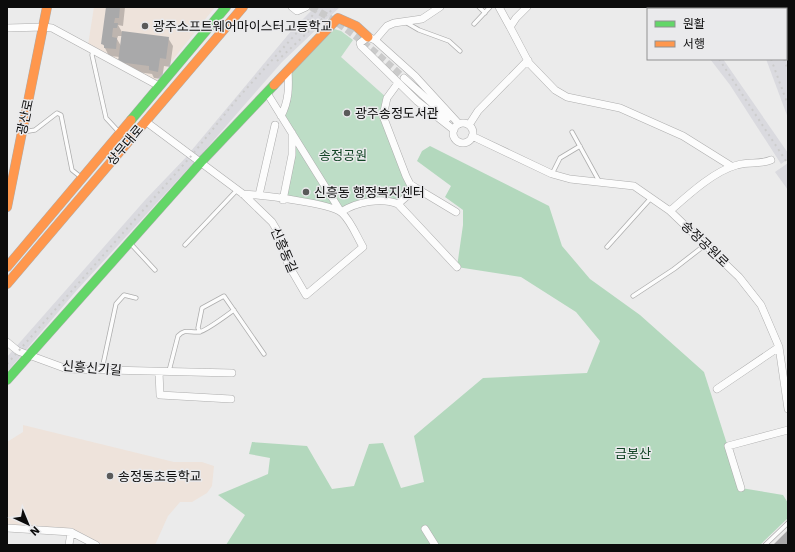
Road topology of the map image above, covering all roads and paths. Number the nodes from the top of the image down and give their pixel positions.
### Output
1 (47, 7) edge
2 (226, 7) edge
3 (243, 7) edge
4 (292, 7) edge
5 (306, 7) edge
6 (440, 7) edge
7 (479, 7) edge
8 (490, 7) edge
9 (499, 7) edge
10 (527, 7) edge
11 (485, 13) junction
12 (406, 22) junction
13 (474, 24) dead end
14 (44, 26) junction
15 (510, 27) junction
16 (7, 28) edge
17 (371, 38) junction
18 (93, 51) junction
19 (460, 51) dead end
20 (528, 60) junction
21 (288, 70) junction
22 (401, 81) junction
23 (159, 86) junction
24 (267, 93) junction
25 (281, 116) junction
26 (145, 122) junction
27 (275, 125) dead end
28 (470, 126) junction
29 (456, 127) junction
30 (22, 132) junction
31 (119, 132) junction
32 (572, 132) dead end
33 (292, 133) junction
34 (472, 136) junction
35 (580, 146) junction
36 (771, 160) dead end
37 (201, 162) junction
38 (731, 166) junction
39 (552, 174) junction
40 (82, 178) junction
41 (599, 181) junction
42 (416, 188) junction
43 (240, 192) junction
44 (259, 195) junction
45 (652, 198) junction
46 (282, 200) junction
47 (398, 204) junction
48 (7, 207) edge
49 (670, 211) junction
50 (341, 212) junction
51 (456, 212) dead end
52 (129, 242) junction
53 (185, 245) dead end
54 (705, 245) junction
55 (607, 247) dead end
56 (7, 267) edge
57 (457, 267) dead end
58 (155, 270) dead end
59 (7, 284) edge
60 (633, 296) dead end
61 (136, 298) dead end
62 (234, 310) junction
63 (200, 332) junction
64 (7, 342) edge
65 (779, 346) junction
66 (264, 354) dead end
67 (28, 356) junction
68 (102, 370) junction
69 (159, 372) junction
70 (169, 372) junction
71 (232, 373) dead end
72 (7, 380) edge
73 (717, 389) dead end
74 (231, 398) dead end
75 (788, 409) edge
76 (788, 430) edge
77 (741, 488) dead end
78 (788, 522) edge
79 (7, 528) edge
80 (425, 529) dead end
81 (70, 532) junction
82 (69, 545) edge
83 (96, 545) edge
84 (435, 545) edge
85 (765, 545) edge

1 - 14 main road, 광산로
2 - 23 main road, 상무대로
3 - 26 main road, 상무대로
4 - 5 street
6 - 12 street
7 - 11 lane
8 - 11 lane
9 - 15 street
10 - 15 street
11 - 13 lane
12 - 17 street
12 - 19 lane
14 - 16 street
14 - 18 street
14 - 30 main road, 광산로
15 - 20 street
17 - 21 main road
17 - 22 street
17 - 29 street
18 - 23 street
18 - 31 lane
20 - 28 street
20 - 38 street
21 - 24 main road
21 - 25 street
22 - 29 street
22 - 42 street
23 - 31 main road, 상무대로
24 - 25 street
24 - 37 main road
25 - 33 street
26 - 37 street, 신흥동길
26 - 59 main road, 상무대로
27 - 44 street
28 - 29 street
28 - 34 street
29 - 34 street
30 - 40 lane
30 - 48 main road, 광산로
31 - 40 main road, 상무대로
32 - 35 lane
33 - 46 street
33 - 50 street
34 - 39 street, 송정공원로
35 - 39 lane
35 - 41 lane
36 - 38 street
37 - 43 street, 신흥동길
37 - 52 main road
38 - 49 street
39 - 41 street, 송정공원로
40 - 56 main road, 상무대로
41 - 45 street, 송정공원로
42 - 47 street
42 - 51 street
43 - 44 street
43 - 50 street, 신흥동길
43 - 53 lane
44 - 46 street
45 - 49 street, 송정공원로
45 - 55 lane
46 - 50 street
47 - 50 street
47 - 57 street
49 - 54 street, 송정공원로
52 - 58 lane
52 - 67 main road
54 - 60 lane
54 - 65 street, 송정공원로
61 - 68 lane
62 - 63 lane
62 - 63 lane
62 - 66 lane
63 - 70 lane
64 - 67 street, 신흥신기길
65 - 73 street
65 - 75 street, 송정공원로
67 - 68 street, 신흥신기길
67 - 72 main road
68 - 69 street, 신흥신기길
69 - 70 street, 신흥신기길
69 - 74 street
70 - 71 street, 신흥신기길
76 - 77 street
78 - 85 lane
79 - 81 street
80 - 84 street
81 - 82 street
81 - 83 street

